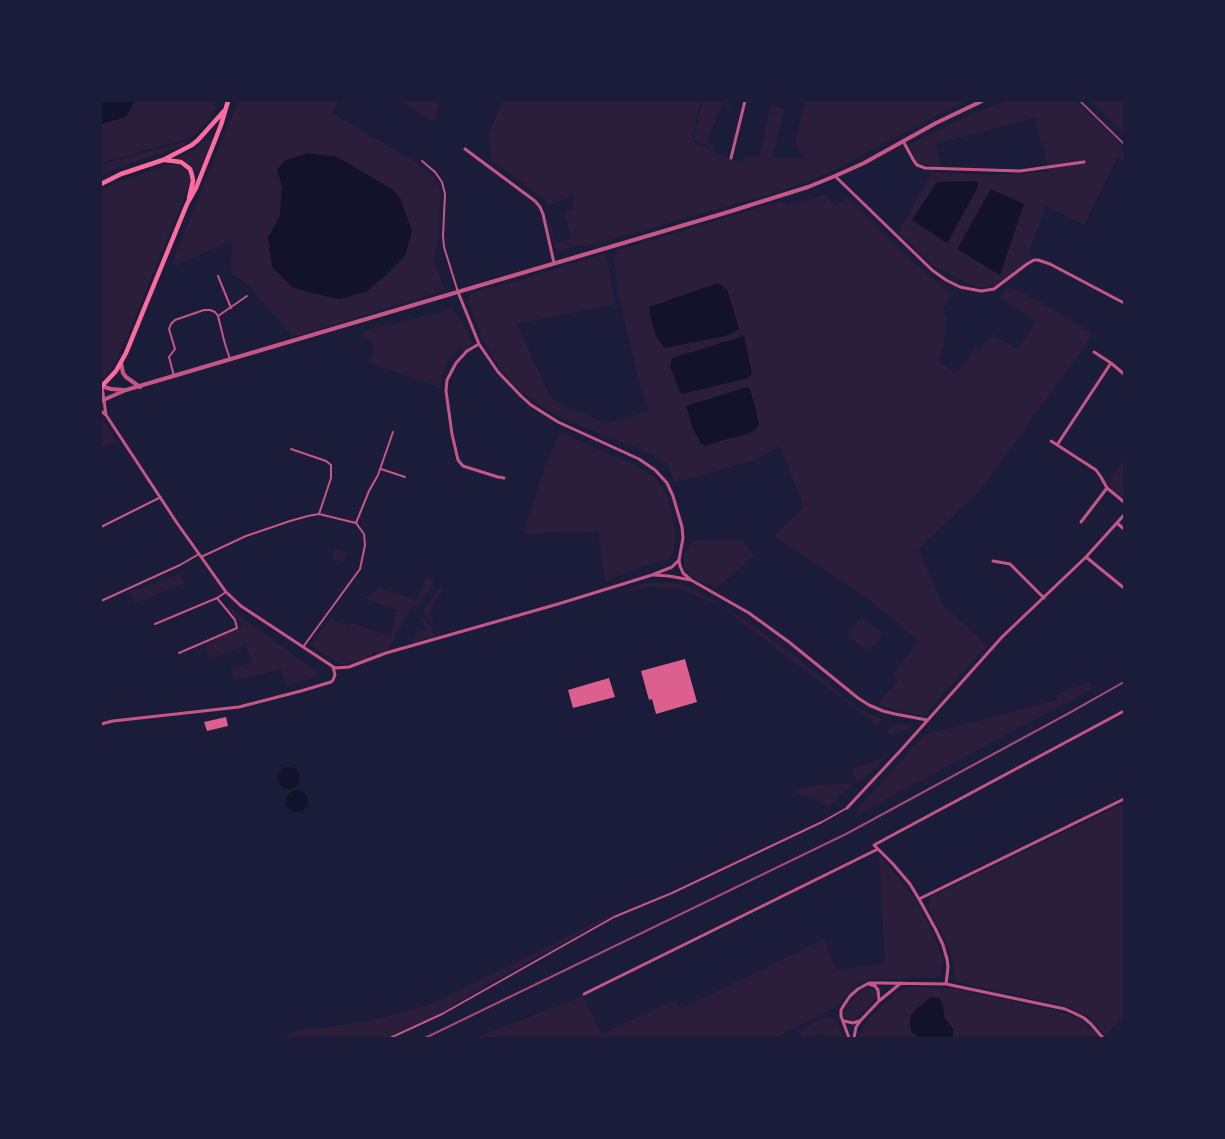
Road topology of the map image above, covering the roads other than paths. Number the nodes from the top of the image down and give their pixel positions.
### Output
1 (228, 101) edge
2 (745, 101) edge
3 (982, 101) edge
4 (225, 110) junction
5 (903, 141) junction
6 (465, 149) dead end
7 (731, 158) dead end
8 (163, 160) junction
9 (422, 161) dead end
10 (1084, 162) dead end
11 (835, 176) junction
12 (101, 184) edge
13 (187, 204) junction
14 (554, 263) junction
15 (218, 276) dead end
16 (458, 292) junction
17 (247, 296) dead end
18 (1124, 303) edge
19 (231, 308) junction
20 (218, 316) junction
21 (479, 344) junction
22 (1094, 352) dead end
23 (230, 359) junction
24 (1111, 363) junction
25 (121, 364) junction
26 (1124, 374) edge
27 (174, 376) junction
28 (102, 387) edge
29 (140, 387) junction
30 (126, 390) junction
31 (103, 400) edge
32 (101, 411) edge
33 (106, 415) junction
34 (393, 432) dead end
35 (1051, 442) dead end
36 (1057, 445) junction
37 (291, 448) dead end
38 (380, 468) junction
39 (405, 477) dead end
40 (504, 478) dead end
41 (1107, 488) junction
42 (161, 498) junction
43 (1124, 502) edge
44 (319, 514) junction
45 (1124, 515) edge
46 (1081, 522) dead end
47 (356, 523) junction
48 (1117, 523) junction
49 (101, 526) edge
50 (1124, 529) edge
51 (200, 555) junction
52 (1086, 557) junction
53 (679, 560) junction
54 (993, 561) dead end
55 (652, 575) junction
56 (691, 580) junction
57 (1124, 588) edge
58 (226, 592) junction
59 (216, 598) junction
60 (1044, 598) junction
61 (101, 601) edge
62 (155, 624) dead end
63 (303, 647) junction
64 (179, 652) dead end
65 (332, 667) junction
66 (1124, 711) edge
67 (928, 720) junction
68 (101, 724) edge
69 (1124, 799) edge
70 (847, 808) joint
71 (878, 849) junction
72 (919, 899) junction
73 (901, 983) junction
74 (868, 984) junction
75 (946, 984) junction
76 (584, 994) dead end
77 (879, 1001) junction
78 (843, 1020) junction
79 (861, 1020) junction
80 (390, 1038) edge
81 (849, 1038) edge
82 (854, 1038) edge
83 (1103, 1038) edge

1 - 4 main road
2 - 7 street
3 - 5 street
4 - 8 main road
4 - 13 main road
5 - 10 street
5 - 11 street
6 - 14 street
8 - 12 main road
8 - 13 main road
9 - 16 lane
11 - 14 street
11 - 18 street
13 - 25 main road
14 - 16 street
15 - 19 lane
16 - 21 street
16 - 23 street
17 - 19 lane
19 - 20 lane
20 - 23 lane
20 - 27 lane
21 - 40 street
21 - 53 street
22 - 24 street
23 - 27 street
24 - 26 street
24 - 36 street
25 - 28 main road
25 - 29 street
27 - 29 street
28 - 30 street
28 - 31 street
29 - 30 street
30 - 31 street
31 - 33 street
32 - 33 street
33 - 42 street
34 - 38 lane
35 - 36 street
36 - 41 street
37 - 44 lane
38 - 39 lane
38 - 47 lane
41 - 43 street
41 - 46 street
42 - 49 lane
42 - 51 street
44 - 47 lane
44 - 51 lane
45 - 48 street
47 - 63 lane
48 - 50 street
48 - 52 street
51 - 58 street
51 - 61 lane
52 - 57 street
52 - 60 street
53 - 55 street
53 - 56 street
54 - 60 street
55 - 56 street
55 - 65 street
56 - 67 street
58 - 59 lane
58 - 63 street
59 - 62 lane
59 - 64 lane
60 - 67 street
63 - 65 street
65 - 68 street
66 - 71 street
67 - 70 street
69 - 72 street
70 - 80 lane
71 - 72 street
71 - 76 street
72 - 75 street
73 - 74 street
73 - 75 street
73 - 77 street
74 - 77 street
74 - 78 street
75 - 83 street
77 - 79 street
78 - 79 street
78 - 81 street
79 - 82 street

